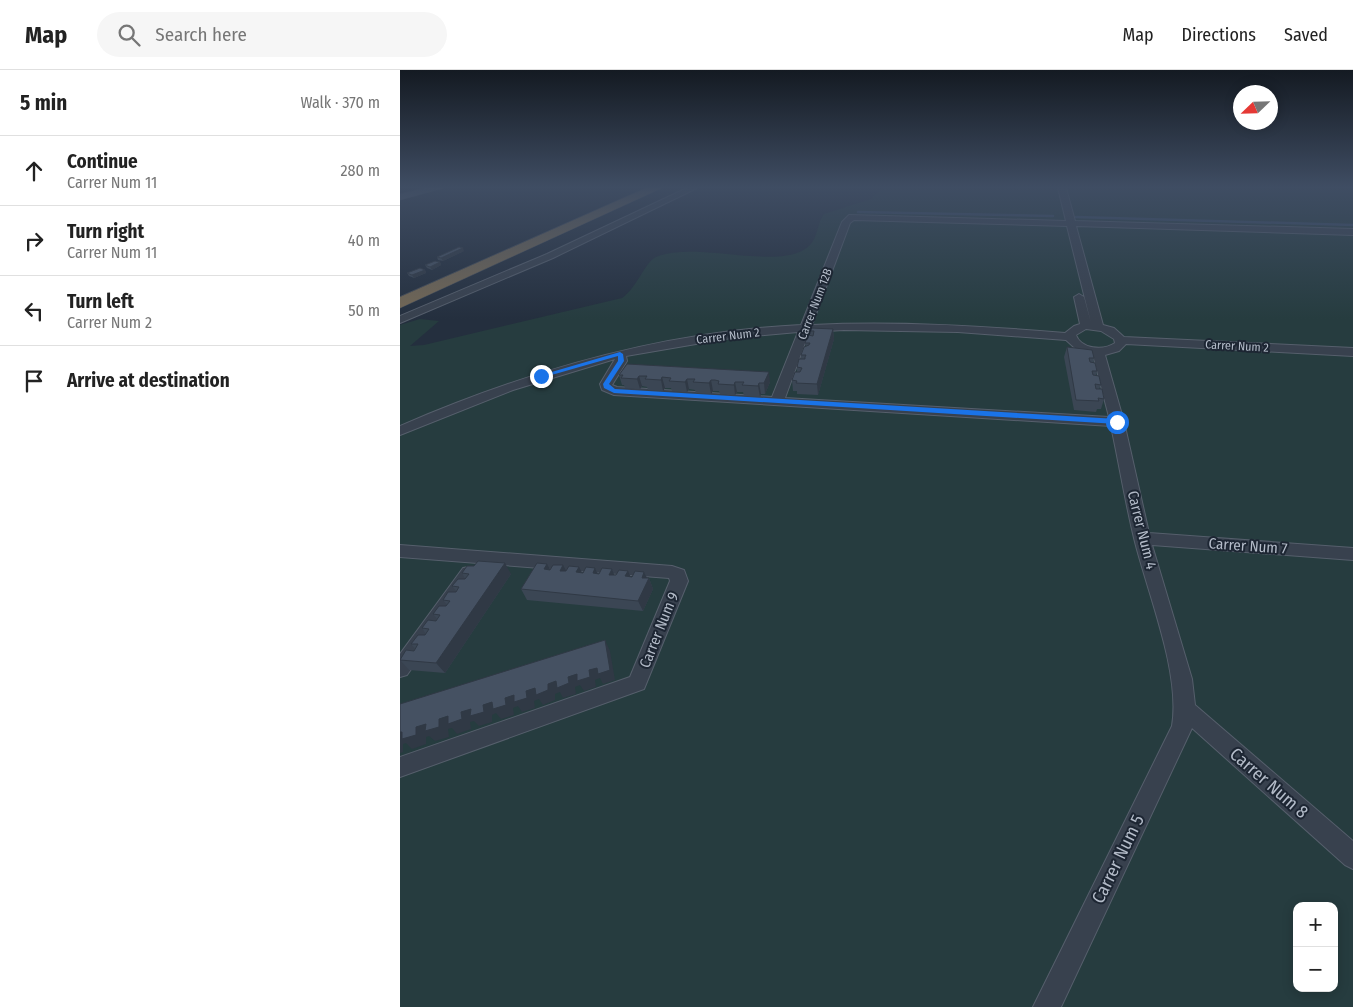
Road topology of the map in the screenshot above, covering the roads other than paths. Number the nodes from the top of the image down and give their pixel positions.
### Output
1 (537, 232) edge
2 (558, 232) edge
3 (601, 232) edge
4 (842, 232) edge
5 (1067, 232) edge
6 (1068, 232) edge
7 (1070, 260) dead end
8 (1077, 289) dead end
9 (400, 292) edge
10 (400, 302) edge
11 (400, 320) edge
12 (1092, 327) junction
13 (805, 329) junction
14 (1070, 337) junction
15 (1120, 340) junction
16 (1098, 351) junction
17 (1353, 352) edge
18 (620, 354) junction
19 (777, 401) junction
20 (1117, 422) junction
21 (400, 431) edge
22 (1142, 538) junction
23 (400, 551) edge
24 (1353, 554) edge
25 (480, 558) junction
26 (400, 669) edge
27 (1185, 710) junction
28 (400, 767) edge
29 (1353, 857) edge
30 (1047, 1007) edge

1 - 9 highway
2 - 10 highway
3 - 11 street
4 - 13 street, Carrer Num 12B
5 - 7 street
6 - 12 street
8 - 12 street
12 - 14 street
12 - 15 street
13 - 14 street, Carrer Num 2
13 - 18 street, Carrer Num 2
13 - 19 street, Carrer Num 12B
14 - 16 street
15 - 16 street
15 - 17 lane, Carrer Num 2
16 - 20 street, Carrer Num 4
18 - 19 street
18 - 21 street, Carrer Num 2
19 - 20 street
20 - 22 street, Carrer Num 4
22 - 24 street, Carrer Num 7
22 - 27 street, Carrer Num 4
23 - 25 street, Carrer Num 9
25 - 26 street
25 - 28 street, Carrer Num 9
27 - 29 street, Carrer Num 8
27 - 30 street, Carrer Num 5

